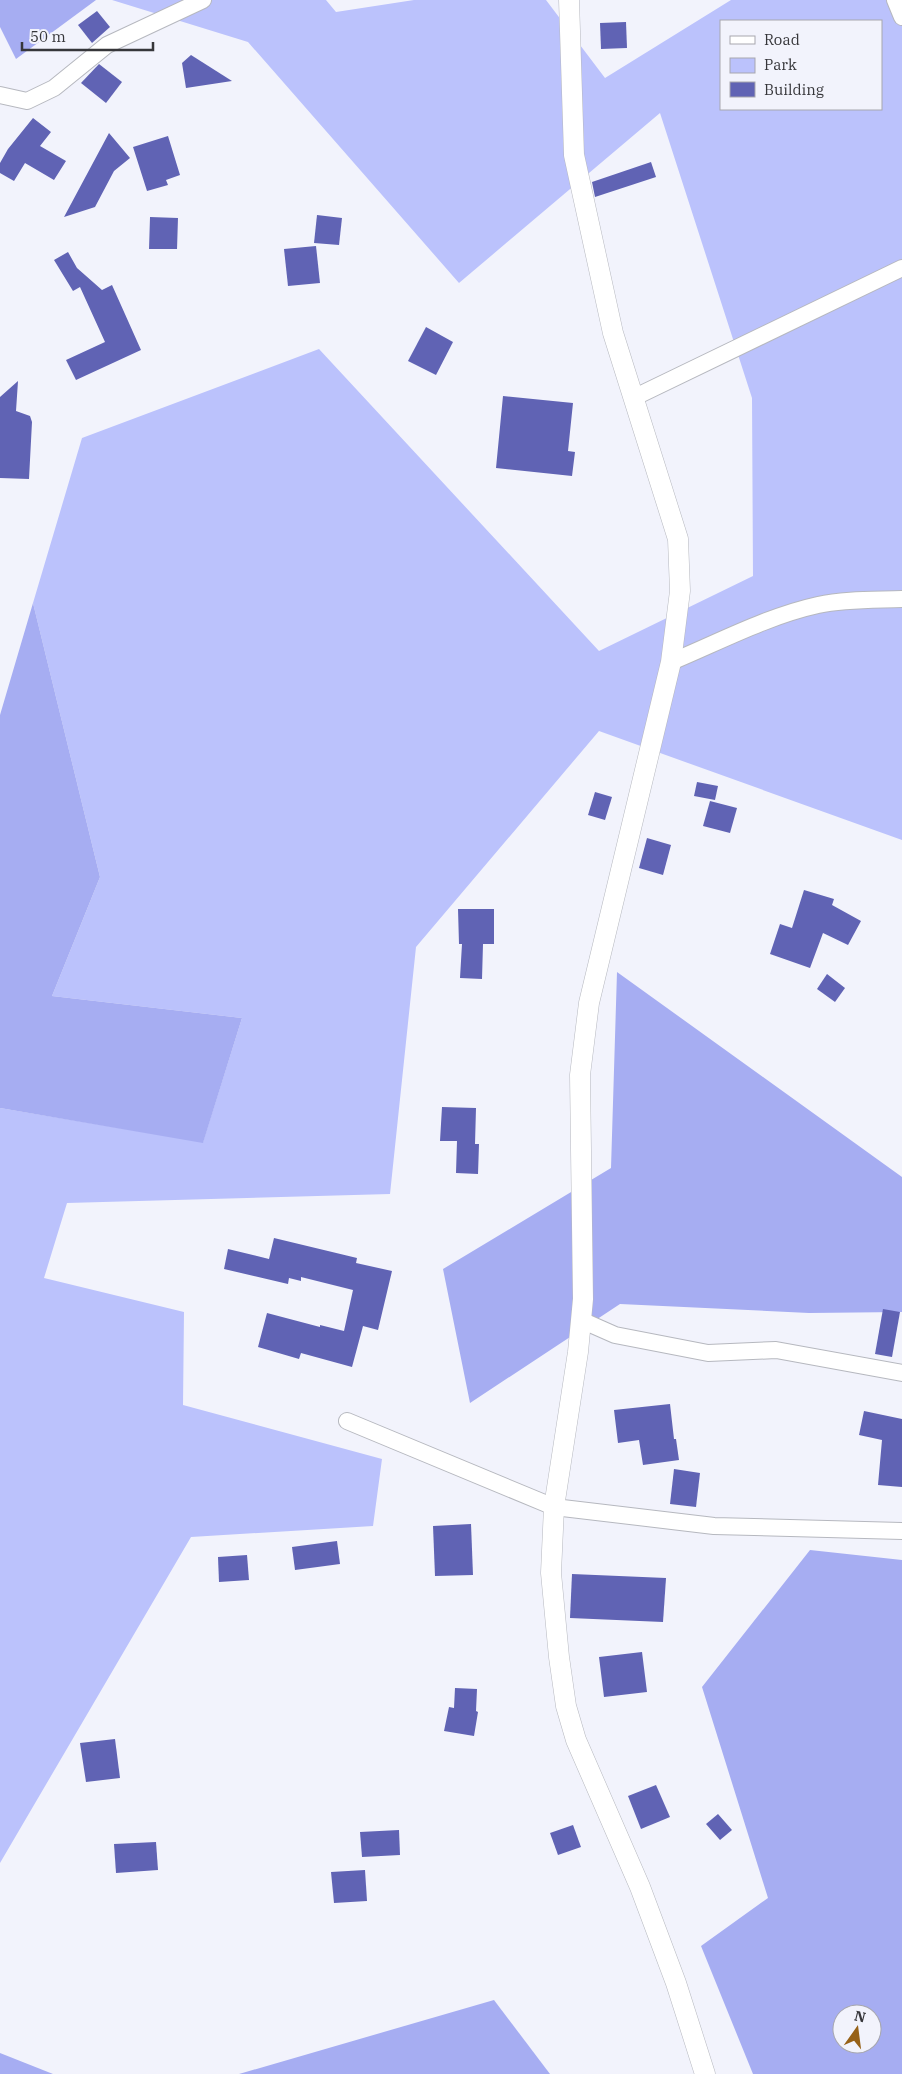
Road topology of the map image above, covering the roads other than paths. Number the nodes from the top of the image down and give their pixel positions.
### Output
1 (204, 0) edge
2 (569, 0) edge
3 (895, 0) edge
4 (902, 17) edge
5 (0, 95) edge
6 (902, 268) edge
7 (633, 398) junction
8 (902, 599) edge
9 (671, 662) junction
10 (581, 1320) junction
11 (902, 1373) edge
12 (347, 1421) dead end
13 (554, 1507) junction
14 (902, 1531) edge
15 (705, 2074) edge

1 - 5 street
2 - 7 street
3 - 4 street
6 - 7 street
7 - 9 street
8 - 9 street
9 - 10 street
10 - 11 street
10 - 13 street
12 - 13 street
13 - 14 street
13 - 15 street

